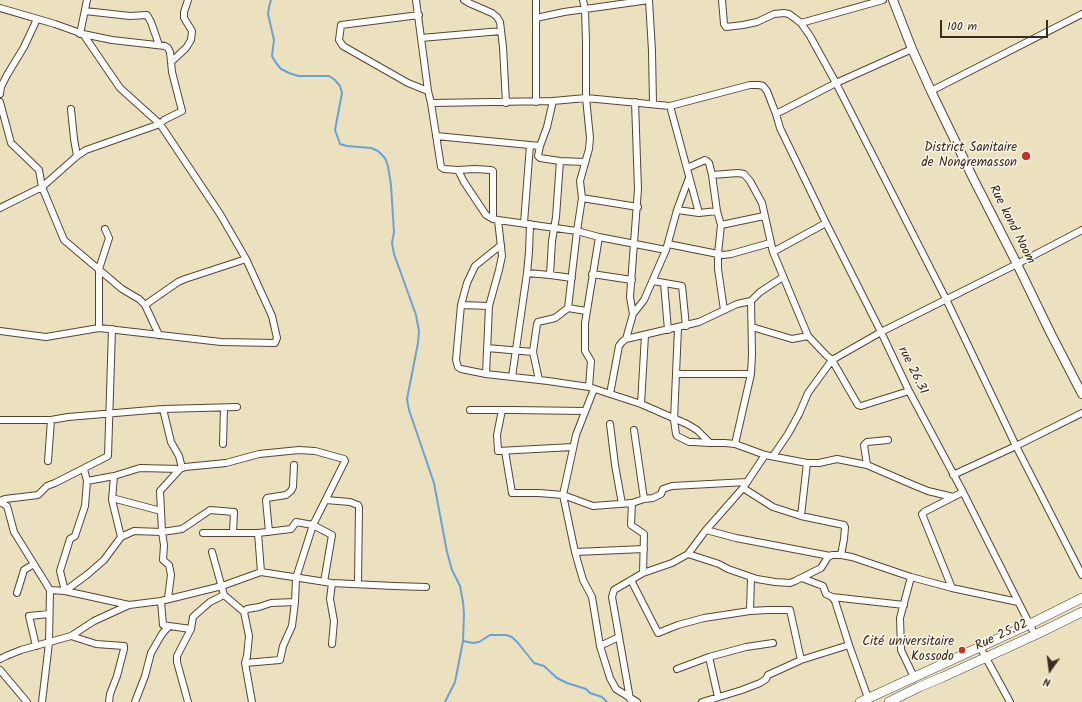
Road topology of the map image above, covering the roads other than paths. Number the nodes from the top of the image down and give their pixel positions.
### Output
1 (87, 0) edge
2 (188, 0) edge
3 (416, 0) edge
4 (464, 0) edge
5 (536, 0) edge
6 (583, 0) edge
7 (649, 0) edge
8 (722, 0) edge
9 (883, 0) edge
10 (893, 0) edge
11 (0, 8) edge
12 (585, 10) junction
13 (85, 11) junction
14 (1082, 14) edge
15 (419, 15) junction
16 (536, 18) junction
17 (37, 19) junction
18 (801, 23) junction
19 (501, 31) junction
20 (82, 34) junction
21 (421, 38) junction
22 (159, 45) junction
23 (912, 49) junction
24 (171, 62) junction
25 (836, 83) junction
26 (428, 91) junction
27 (931, 91) junction
28 (0, 94) edge
29 (586, 98) junction
30 (553, 101) junction
31 (0, 102) edge
32 (536, 102) junction
33 (635, 102) junction
34 (431, 103) junction
35 (506, 103) junction
36 (653, 104) junction
37 (670, 106) junction
38 (71, 109) dead end
39 (776, 114) junction
40 (6, 122) junction
41 (160, 124) junction
42 (0, 128) edge
43 (436, 136) junction
44 (530, 145) junction
45 (540, 146) junction
46 (77, 156) junction
47 (560, 161) junction
48 (585, 162) junction
49 (687, 168) junction
50 (458, 170) junction
51 (712, 175) junction
52 (689, 178) junction
53 (42, 187) junction
54 (582, 198) junction
55 (638, 207) junction
56 (0, 208) edge
57 (677, 210) junction
58 (717, 211) junction
59 (699, 213) junction
60 (764, 216) junction
61 (496, 219) junction
62 (826, 223) junction
63 (527, 224) junction
64 (720, 225) junction
65 (554, 227) junction
66 (105, 229) dead end
67 (1082, 230) edge
68 (577, 231) junction
69 (599, 237) junction
70 (770, 243) junction
71 (635, 244) junction
72 (668, 244) junction
73 (501, 245) junction
74 (666, 250) junction
75 (773, 252) junction
76 (718, 254) junction
77 (246, 259) junction
78 (1017, 264) junction
79 (99, 269) junction
80 (527, 273) junction
81 (592, 274) junction
82 (550, 275) junction
83 (782, 277) junction
84 (572, 278) junction
85 (632, 280) junction
86 (653, 281) junction
87 (664, 283) junction
88 (946, 299) junction
89 (751, 301) junction
90 (145, 305) junction
91 (461, 305) junction
92 (489, 306) junction
93 (568, 308) junction
94 (724, 310) junction
95 (586, 311) junction
96 (633, 314) junction
97 (686, 326) junction
98 (752, 327) junction
99 (99, 328) junction
100 (678, 328) junction
101 (112, 329) junction
102 (668, 330) junction
103 (0, 332) edge
104 (881, 332) junction
105 (159, 335) junction
106 (645, 335) junction
107 (808, 336) junction
108 (626, 339) junction
109 (487, 348) junction
110 (516, 350) junction
111 (534, 352) junction
112 (832, 360) junction
113 (486, 374) junction
114 (676, 374) junction
115 (751, 374) junction
116 (512, 377) junction
117 (539, 380) junction
118 (592, 388) junction
119 (909, 391) junction
120 (610, 394) junction
121 (1082, 394) edge
122 (641, 404) junction
123 (224, 408) junction
124 (237, 408) dead end
125 (163, 409) junction
126 (470, 410) dead end
127 (502, 410) junction
128 (585, 411) junction
129 (1082, 413) edge
130 (110, 414) junction
131 (0, 420) edge
132 (51, 420) junction
133 (674, 420) junction
134 (610, 424) dead end
135 (634, 430) dead end
136 (888, 440) dead end
137 (710, 443) junction
138 (223, 444) dead end
139 (735, 444) junction
140 (1016, 446) junction
141 (573, 447) junction
142 (505, 451) junction
143 (765, 455) junction
144 (773, 456) junction
145 (48, 461) dead end
146 (807, 463) junction
147 (294, 465) dead end
148 (867, 465) junction
149 (181, 468) junction
150 (84, 469) junction
151 (953, 475) junction
152 (114, 476) junction
153 (86, 481) junction
154 (747, 482) junction
155 (743, 488) junction
156 (963, 492) junction
157 (564, 495) junction
158 (953, 497) junction
159 (112, 498) junction
160 (644, 499) junction
161 (326, 500) junction
162 (0, 502) edge
163 (632, 503) junction
164 (622, 504) junction
165 (161, 511) junction
166 (801, 516) junction
167 (313, 525) junction
168 (706, 530) junction
169 (162, 532) junction
170 (269, 532) junction
171 (203, 533) dead end
172 (233, 533) junction
173 (258, 533) junction
174 (121, 537) junction
175 (644, 549) junction
176 (212, 552) dead end
177 (575, 552) junction
178 (688, 554) junction
179 (842, 555) junction
180 (830, 556) junction
181 (34, 564) junction
182 (261, 572) junction
183 (643, 573) junction
184 (1082, 575) edge
185 (912, 577) junction
186 (296, 578) junction
187 (751, 578) junction
188 (802, 578) junction
189 (631, 580) junction
190 (324, 582) junction
191 (332, 583) junction
192 (358, 584) junction
193 (222, 586) junction
194 (426, 587) dead end
195 (952, 588) junction
196 (50, 590) junction
197 (65, 591) junction
198 (18, 593) dead end
199 (224, 595) junction
200 (832, 597) junction
201 (168, 598) junction
202 (1082, 598) edge
203 (161, 601) junction
204 (296, 602) junction
205 (1018, 602) junction
206 (129, 605) junction
207 (904, 605) junction
208 (750, 611) junction
209 (244, 612) junction
210 (1082, 612) edge
211 (49, 614) junction
212 (1030, 624) junction
213 (169, 626) junction
214 (191, 629) junction
215 (1035, 635) junction
216 (71, 636) junction
217 (620, 637) junction
218 (48, 642) junction
219 (773, 643) dead end
220 (332, 644) dead end
221 (849, 645) junction
222 (36, 646) junction
223 (600, 646) junction
224 (980, 647) junction
225 (709, 657) junction
226 (986, 658) junction
227 (0, 659) edge
228 (801, 660) junction
229 (245, 663) junction
230 (677, 669) dead end
231 (0, 670) edge
232 (914, 677) junction
233 (718, 697) junction
234 (630, 698) junction
235 (864, 700) edge
236 (28, 702) edge
237 (42, 702) edge
238 (109, 702) edge
239 (135, 702) edge
240 (188, 702) edge
241 (252, 702) edge
242 (637, 702) edge
243 (702, 702) edge
244 (889, 702) edge
245 (1010, 702) edge

1 - 13 street
2 - 24 street
3 - 15 street
4 - 19 street
5 - 16 street
6 - 12 street
7 - 12 street
7 - 36 street
8 - 18 street
9 - 18 street
10 - 23 street, Rue kond Noom
11 - 17 street
12 - 16 street
12 - 29 street
13 - 20 street
13 - 22 street
14 - 27 street
15 - 21 street
15 - 26 street
16 - 32 street
17 - 20 street
17 - 28 street
18 - 25 street
19 - 21 street
19 - 35 street
20 - 22 street
20 - 41 street
21 - 26 street
22 - 24 street
23 - 25 street
23 - 27 street, Rue kond Noom
24 - 41 street
25 - 39 street
25 - 88 street
26 - 34 street
27 - 78 street, Rue kond Noom
29 - 30 street
29 - 33 street
29 - 48 street
30 - 32 street
30 - 45 street
31 - 40 street
32 - 35 street
33 - 36 street
33 - 55 street
34 - 35 street
34 - 43 street
36 - 37 street
37 - 39 street, rue 26.31
37 - 49 street
38 - 46 street
39 - 62 street, rue 26.31
40 - 42 street
40 - 53 street
41 - 46 street
41 - 77 street
43 - 44 street
43 - 50 street
44 - 45 street
44 - 63 street
45 - 47 street
46 - 53 street
47 - 48 street
47 - 65 street
48 - 54 street
49 - 51 street
49 - 52 street
50 - 61 street
50 - 61 street
51 - 58 street
51 - 60 street
52 - 57 street
52 - 59 street
53 - 56 street
53 - 79 street
54 - 55 street
54 - 68 street
55 - 71 street
57 - 59 street
57 - 72 street
58 - 59 street
58 - 64 street
60 - 64 street
60 - 70 street
61 - 63 street
61 - 73 street
62 - 75 street
62 - 104 street, rue 26.31
63 - 65 street
63 - 80 street
64 - 76 street
65 - 68 street
65 - 82 street
66 - 79 street
67 - 78 street
68 - 69 street
68 - 84 street
69 - 71 street
69 - 81 street
70 - 75 street
70 - 76 street
71 - 74 street
71 - 85 street
72 - 74 street
72 - 76 street
73 - 91 street
73 - 92 street
74 - 86 street
75 - 83 street
76 - 94 street
77 - 90 street
77 - 105 street
78 - 88 street
78 - 121 street, Rue kond Noom
79 - 90 street
79 - 99 street
80 - 82 street
80 - 110 street
81 - 85 street
81 - 95 street
82 - 84 street
83 - 89 street
83 - 107 street
84 - 93 street
85 - 96 street
86 - 87 street
86 - 96 street
87 - 97 street
87 - 102 street
88 - 104 street
88 - 140 street
89 - 94 street
89 - 98 street
90 - 105 street
91 - 92 street
91 - 113 street
92 - 109 street
93 - 95 street
93 - 111 street
94 - 97 street
95 - 118 street
96 - 108 street
97 - 100 street
98 - 107 street
98 - 115 street
99 - 101 street
99 - 103 street
100 - 102 street
100 - 114 street
101 - 105 street
101 - 130 street
102 - 106 street
104 - 112 street
104 - 119 street, rue 26.31
106 - 108 street
106 - 122 street
107 - 112 street
108 - 120 street
109 - 110 street
109 - 113 street
110 - 111 street
110 - 116 street
111 - 117 street
112 - 119 street
112 - 144 street
113 - 116 street
114 - 115 street
114 - 133 street
115 - 139 street
116 - 117 street
117 - 118 street
118 - 120 street
118 - 128 street
119 - 151 street, rue 26.31
120 - 122 street
122 - 133 street
123 - 124 street
123 - 125 street
123 - 138 street
125 - 130 street
125 - 149 street
126 - 127 street
127 - 128 street
127 - 142 street
128 - 141 street
129 - 140 street
130 - 132 street
130 - 150 street
131 - 132 street
132 - 145 street
133 - 137 street
133 - 137 street
134 - 164 street
135 - 160 street
136 - 148 street
137 - 139 street
139 - 143 street
140 - 151 street
140 - 184 street
141 - 142 street
141 - 157 street
142 - 157 street
143 - 144 street
143 - 154 street
144 - 146 street
146 - 148 street
146 - 166 street
147 - 170 street
148 - 158 street
149 - 152 street
149 - 161 street
149 - 165 street
150 - 153 street
150 - 162 street
151 - 156 street, rue 26.31
152 - 153 street
152 - 159 street
153 - 197 street
154 - 155 street
154 - 160 street
155 - 166 street
155 - 168 street
156 - 158 street
156 - 205 street, rue 26.31
157 - 164 street
157 - 177 street
158 - 195 street
159 - 165 street
159 - 174 street
160 - 163 street
161 - 167 street
161 - 192 street
162 - 181 street
163 - 164 street
163 - 175 street
165 - 169 street
166 - 179 street
167 - 170 street
167 - 186 street
167 - 190 street
168 - 178 street
168 - 180 street
169 - 172 street
169 - 174 street
169 - 201 street
170 - 173 street
171 - 172 street
172 - 173 street
173 - 182 street
174 - 197 street
175 - 177 street
175 - 183 street
176 - 193 street
177 - 223 street
178 - 183 street
178 - 187 street
179 - 180 street
179 - 185 street
180 - 188 street
181 - 196 street
181 - 198 street
182 - 186 street
182 - 193 street
183 - 189 street
185 - 195 street
185 - 207 street
186 - 190 street
186 - 204 street
187 - 188 street
187 - 208 street
188 - 200 street
189 - 208 street
189 - 217 street
190 - 191 street
191 - 192 street
191 - 220 street
192 - 194 street
193 - 199 street
193 - 201 street
195 - 205 street
196 - 197 street
196 - 211 street
197 - 206 street
199 - 209 street
199 - 214 street
200 - 207 street
200 - 221 street
201 - 203 street
202 - 212 main road, Rue 25.02
203 - 206 street
203 - 213 street
204 - 209 street
204 - 229 street
205 - 212 street, rue 26.31
206 - 216 street
207 - 232 street
208 - 228 street
209 - 229 street
210 - 215 main road, Rue 25.02
211 - 218 street
211 - 222 street
212 - 215 street, rue 26.31
212 - 224 main road, Rue 25.02
213 - 214 street
213 - 239 street
214 - 240 street
215 - 226 main road, Rue 25.02
216 - 218 street
216 - 238 street
217 - 223 street
217 - 234 street
218 - 222 street
218 - 237 street
219 - 225 street
221 - 228 street
221 - 235 street
222 - 227 street
223 - 234 street
224 - 226 street
224 - 232 main road, Rue 25.02
225 - 230 street
225 - 233 street
226 - 244 main road, Rue 25.02
226 - 245 street
228 - 233 street
229 - 241 street
231 - 236 street
232 - 235 main road, Rue 25.02
233 - 243 street
234 - 242 street

